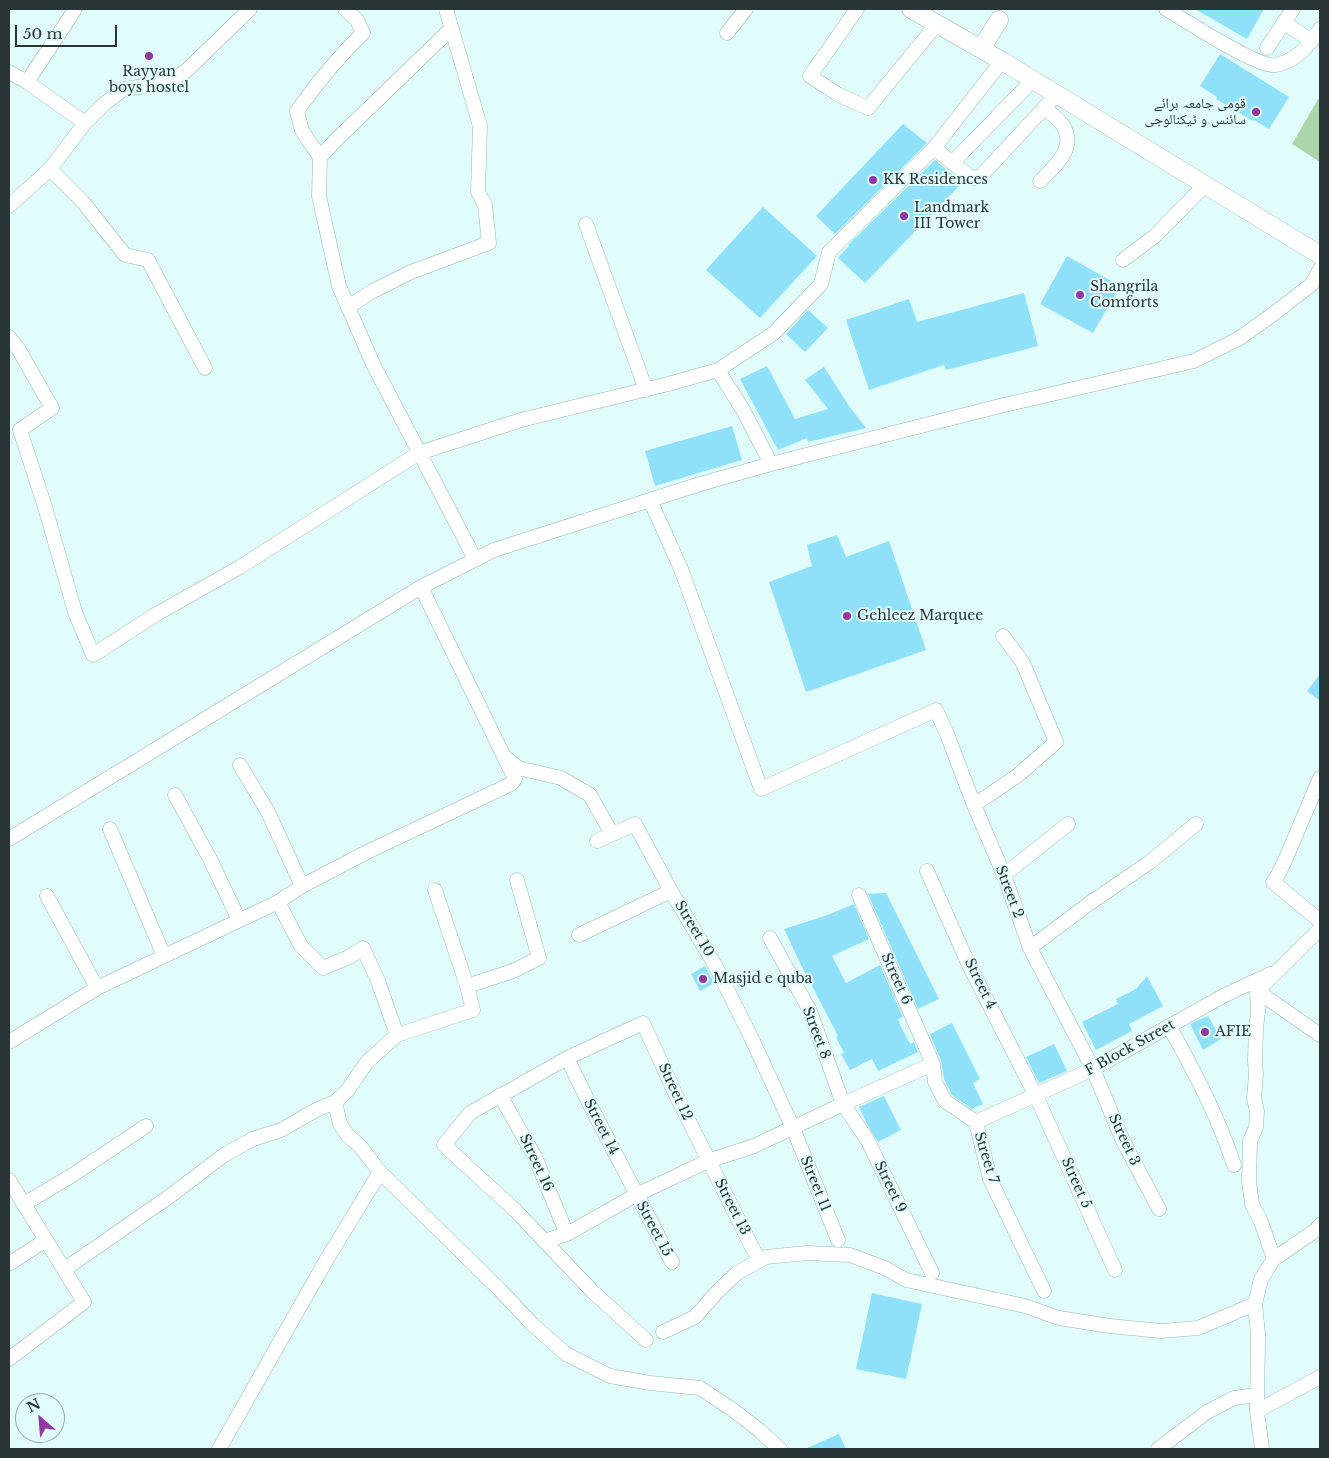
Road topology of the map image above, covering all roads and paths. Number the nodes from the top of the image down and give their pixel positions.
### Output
1 (250, 9) edge
2 (345, 9) edge
3 (446, 9) edge
4 (746, 9) edge
5 (857, 9) edge
6 (911, 9) edge
7 (1166, 9) edge
8 (1293, 9) edge
9 (74, 11) dead end
10 (999, 20) dead end
11 (1284, 23) junction
12 (936, 24) junction
13 (452, 28) junction
14 (727, 33) dead end
15 (1316, 35) edge
16 (1268, 48) dead end
17 (981, 49) junction
18 (1002, 61) junction
19 (9, 72) edge
20 (1033, 80) junction
21 (27, 82) junction
22 (1057, 94) junction
23 (1044, 108) junction
24 (86, 123) junction
25 (934, 148) junction
26 (320, 157) junction
27 (953, 162) junction
28 (50, 169) junction
29 (1040, 181) dead end
30 (1205, 185) junction
31 (9, 206) edge
32 (586, 224) dead end
33 (1320, 255) edge
34 (1123, 260) dead end
35 (1320, 269) edge
36 (348, 307) junction
37 (9, 337) edge
38 (205, 368) dead end
39 (718, 370) junction
40 (646, 390) junction
41 (419, 452) junction
42 (771, 464) junction
43 (650, 500) junction
44 (475, 559) junction
45 (421, 587) junction
46 (1003, 636) dead end
47 (502, 754) junction
48 (240, 765) dead end
49 (1320, 778) edge
50 (175, 795) dead end
51 (974, 805) junction
52 (1068, 824) dead end
53 (1196, 824) dead end
54 (110, 829) dead end
55 (612, 834) junction
56 (9, 839) edge
57 (597, 841) dead end
58 (927, 871) dead end
59 (1004, 875) junction
60 (517, 880) dead end
61 (302, 886) junction
62 (435, 890) dead end
63 (671, 891) junction
64 (859, 895) dead end
65 (47, 896) dead end
66 (278, 902) junction
67 (240, 920) junction
68 (1320, 921) edge
69 (1320, 929) edge
70 (579, 935) dead end
71 (770, 938) dead end
72 (1030, 948) junction
73 (164, 956) junction
74 (1282, 968) junction
75 (467, 986) junction
76 (97, 988) junction
77 (1257, 991) junction
78 (1169, 1026) junction
79 (397, 1035) junction
80 (1320, 1036) edge
81 (9, 1042) edge
82 (567, 1058) junction
83 (933, 1064) junction
84 (1093, 1069) junction
85 (500, 1095) junction
86 (1036, 1096) junction
87 (335, 1102) junction
88 (843, 1104) junction
89 (976, 1122) junction
90 (146, 1126) dead end
91 (792, 1128) junction
92 (708, 1161) junction
93 (1234, 1165) dead end
94 (380, 1172) junction
95 (9, 1180) edge
96 (636, 1195) junction
97 (24, 1204) junction
98 (1159, 1209) dead end
99 (1319, 1228) edge
100 (567, 1234) junction
101 (46, 1240) junction
102 (838, 1240) dead end
103 (544, 1241) junction
104 (755, 1253) dead end
105 (1274, 1260) junction
106 (672, 1262) dead end
107 (9, 1264) edge
108 (65, 1270) junction
109 (1116, 1270) dead end
110 (932, 1273) dead end
111 (1044, 1291) dead end
112 (1255, 1304) junction
113 (664, 1332) dead end
114 (646, 1340) dead end
115 (9, 1359) edge
116 (1320, 1378) edge
117 (1257, 1395) junction
118 (1257, 1411) junction
119 (218, 1449) edge
120 (780, 1449) edge
121 (1158, 1449) edge
122 (1262, 1449) edge

1 - 24 street
2 - 26 street
3 - 13 street
4 - 14 street
5 - 12 street
6 - 12 main road
7 - 15 street
8 - 11 street
9 - 21 street
10 - 17 main road
11 - 15 street
11 - 16 street
12 - 17 main road
13 - 26 street
13 - 36 street
17 - 18 main road
18 - 20 main road
18 - 25 street
19 - 21 street
20 - 22 main road
20 - 27 street
21 - 24 street
22 - 23 street
22 - 30 main road
23 - 27 street
23 - 29 street
24 - 28 street
25 - 27 street
25 - 39 street
26 - 36 street
28 - 31 street
28 - 38 street
30 - 33 main road
30 - 34 street
32 - 40 street
35 - 42 street
36 - 41 street
37 - 41 street
39 - 40 street
39 - 42 street
40 - 41 street
41 - 44 street
42 - 43 street
43 - 44 street
43 - 51 street, Street 2
44 - 45 street
45 - 47 street
45 - 56 street
46 - 51 street
47 - 55 street
47 - 61 street
48 - 61 street
49 - 68 street
50 - 67 street
51 - 59 street, Street 2
52 - 59 street
53 - 72 street
54 - 73 street
55 - 57 street, Street 10
55 - 63 street, Street 10
58 - 86 street, Street 4
59 - 72 street, Street 2
60 - 75 street
61 - 66 street
62 - 75 street
63 - 70 street
63 - 91 street, Street 10
64 - 83 street, Street 6
65 - 76 street
66 - 67 street
66 - 79 street
67 - 73 street
69 - 74 street
71 - 88 street, Street 8
72 - 84 street, Street 2
73 - 76 street
74 - 77 street
74 - 78 street, F Block Street
75 - 79 street
76 - 81 street
77 - 80 street
77 - 105 street
78 - 84 street, F Block Street
78 - 93 street
79 - 87 street
82 - 85 street
82 - 92 street, Street 12
82 - 96 street, Street 14
83 - 88 street
83 - 89 street, Street 7
84 - 86 street, F Block Street
84 - 98 street, Street 3
85 - 100 street, Street 16
85 - 103 street
86 - 89 street, F Block Street
86 - 109 street, Street 5
87 - 94 street
87 - 108 street
88 - 91 street
88 - 110 street, Street 9
89 - 111 street, Street 7
90 - 97 street
91 - 92 street
91 - 102 street, Street 11
92 - 96 street
92 - 104 street, Street 13
94 - 119 street
94 - 120 street
95 - 97 street
96 - 100 street
96 - 106 street, Street 15
97 - 101 street
99 - 105 street
100 - 103 street
101 - 107 street
101 - 108 street
103 - 114 street
105 - 112 street
108 - 115 street
112 - 113 street
112 - 117 street
116 - 118 street
117 - 118 street
117 - 121 street
118 - 122 street

